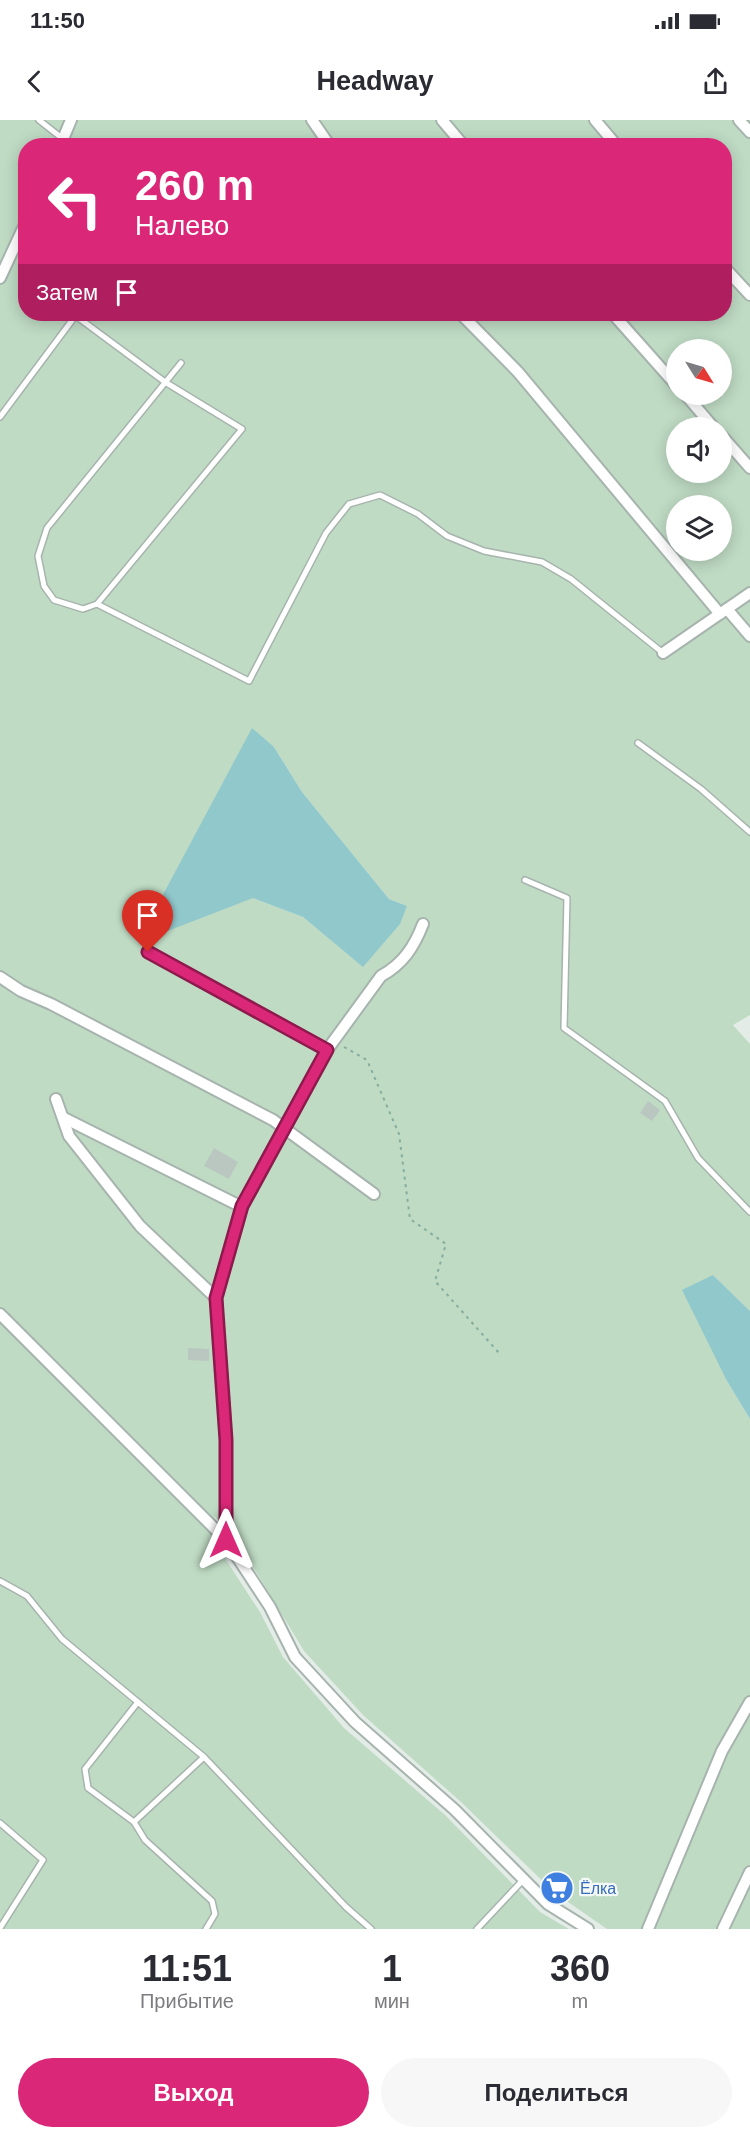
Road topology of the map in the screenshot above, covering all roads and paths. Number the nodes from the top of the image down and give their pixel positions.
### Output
1 (39, 120) edge
2 (71, 120) edge
3 (312, 120) edge
4 (442, 120) edge
5 (595, 120) edge
6 (739, 120) edge
7 (750, 132) edge
8 (58, 138) edge
9 (64, 138) edge
10 (324, 138) edge
11 (457, 138) edge
12 (610, 138) edge
13 (18, 239) edge
14 (732, 276) edge
15 (0, 278) edge
16 (750, 295) edge
17 (72, 321) edge
18 (85, 321) edge
19 (468, 321) edge
20 (619, 321) edge
21 (181, 363) dead end
22 (666, 374) edge
23 (165, 382) junction
24 (694, 405) edge
25 (0, 417) edge
26 (705, 417) edge
27 (732, 447) edge
28 (750, 468) edge
29 (750, 594) edge
30 (97, 604) junction
31 (724, 612) junction
32 (750, 636) edge
33 (663, 653) joint
34 (638, 743) dead end
35 (750, 832) edge
36 (525, 880) dead end
37 (423, 924) dead end
38 (148, 952) dead end
39 (0, 977) edge
40 (330, 1046) junction
41 (56, 1099) dead end
42 (64, 1118) junction
43 (286, 1129) junction
44 (374, 1194) dead end
45 (242, 1206) junction
46 (750, 1212) edge
47 (216, 1298) junction
48 (0, 1314) edge
49 (499, 1353) dead end
50 (226, 1540) junction
51 (0, 1581) edge
52 (138, 1702) junction
53 (750, 1702) edge
54 (204, 1757) junction
55 (0, 1822) edge
56 (134, 1822) junction
57 (750, 1872) edge
58 (524, 1880) junction
59 (745, 1890) edge
60 (0, 1928) edge
61 (206, 1929) edge
62 (371, 1929) edge
63 (477, 1929) edge
64 (588, 1929) edge
65 (648, 1929) edge
66 (723, 1929) edge

1 - 8 lane
2 - 9 street
3 - 10 street
4 - 11 street
5 - 12 street
6 - 7 street
13 - 15 street
14 - 16 street
17 - 25 lane
18 - 23 lane
19 - 31 street
20 - 22 street
21 - 23 lane
23 - 30 lane
23 - 30 lane
24 - 26 street
27 - 28 street
29 - 31 street
30 - 33 lane
31 - 32 street
31 - 33 street
34 - 35 lane
36 - 46 lane
37 - 40 street
38 - 40 street
39 - 43 street
40 - 43 street
40 - 49 path
41 - 42 street
42 - 45 street
42 - 47 street
43 - 44 street
43 - 45 street
45 - 47 street
47 - 50 street
48 - 50 street
50 - 58 street
51 - 52 lane
52 - 54 lane
52 - 56 lane
53 - 65 street
54 - 56 lane
54 - 62 lane
55 - 60 lane
56 - 61 lane
57 - 59 street
58 - 63 lane
58 - 64 street
59 - 66 street

